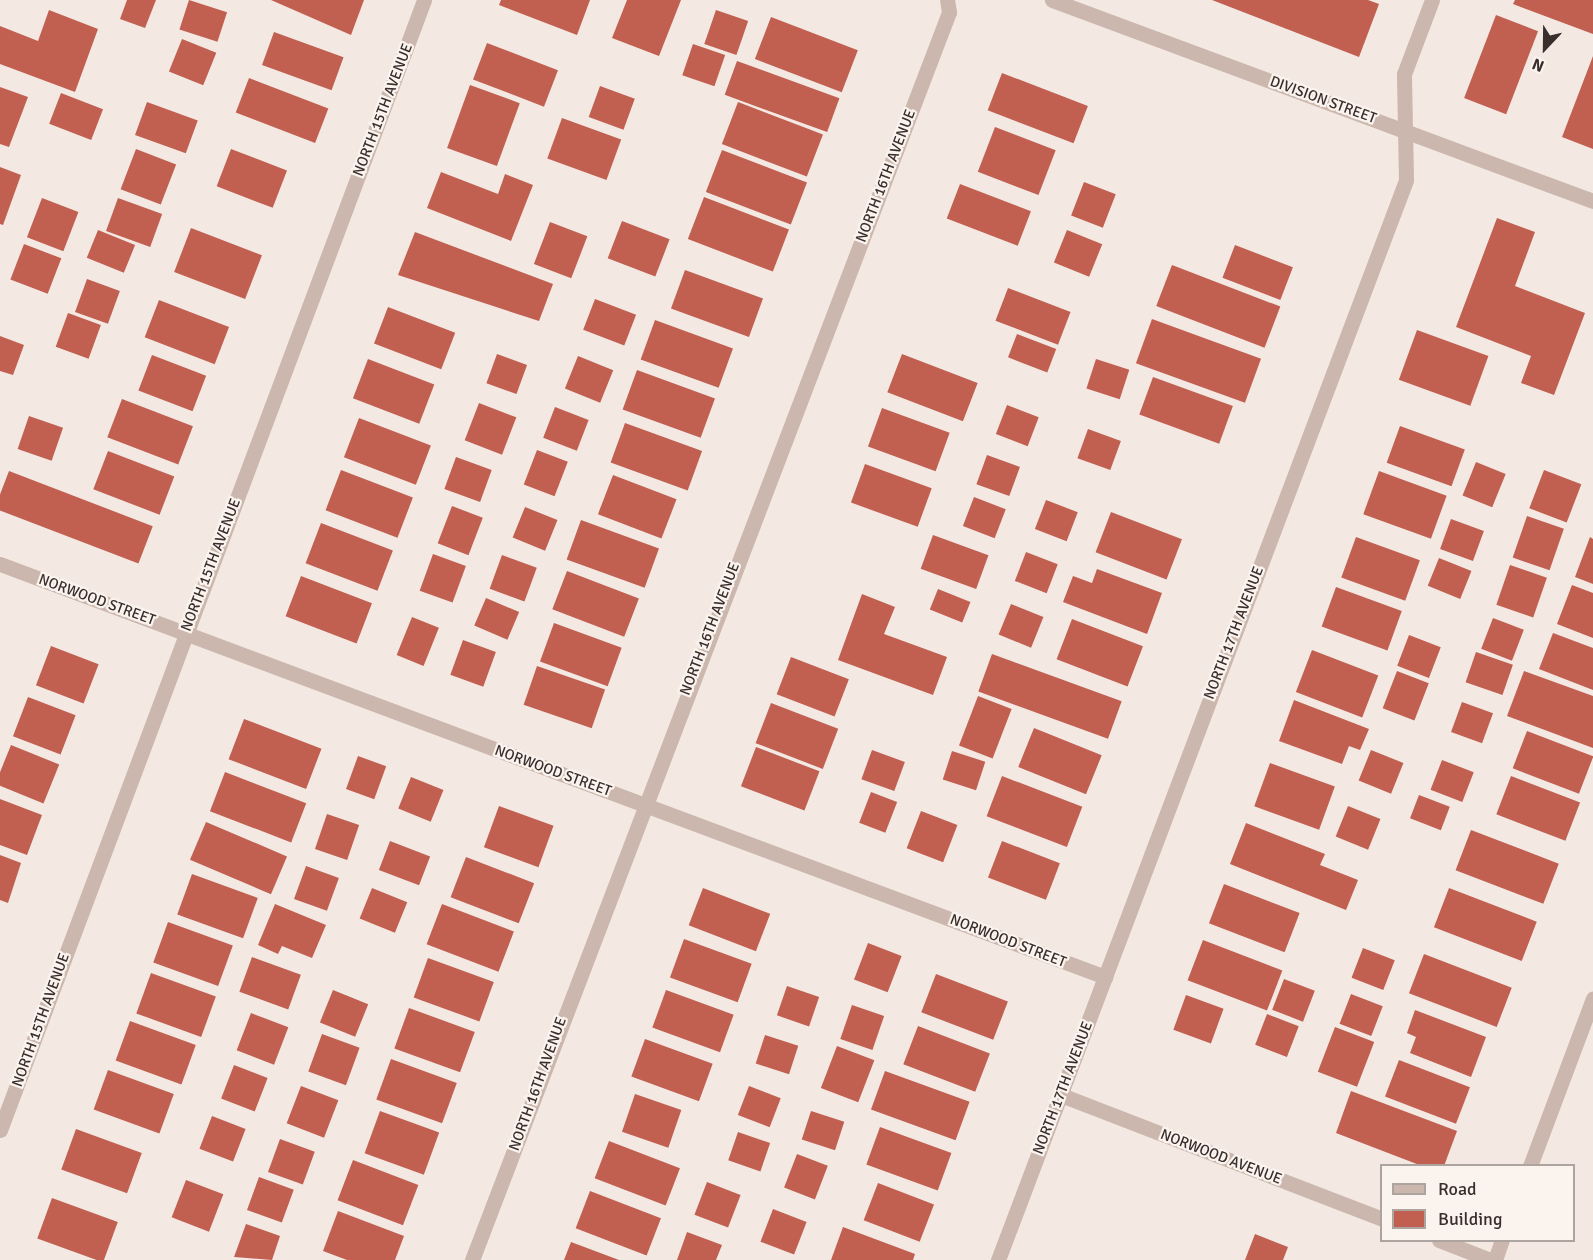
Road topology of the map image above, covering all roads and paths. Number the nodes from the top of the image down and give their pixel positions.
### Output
1 (424, 0) edge
2 (947, 0) edge
3 (1052, 0) edge
4 (1432, 0) edge
5 (1405, 130) junction
6 (1593, 201) edge
7 (0, 564) edge
8 (185, 633) junction
9 (642, 804) junction
10 (1105, 977) junction
11 (1593, 998) edge
12 (1060, 1095) junction
13 (0, 1130) edge
14 (1531, 1164) edge
15 (1380, 1218) edge
16 (1444, 1242) edge
17 (1501, 1242) edge
18 (472, 1260) edge
19 (998, 1260) edge
20 (1490, 1260) edge
21 (1495, 1260) edge

1 - 8 street, NORTH 15TH AVENUE
2 - 9 street, NORTH 16TH AVENUE
3 - 5 street, DIVISION STREET
4 - 5 street, NORTH 17TH AVENUE
5 - 6 street, DIVISION STREET
5 - 10 street, NORTH 17TH AVENUE
7 - 8 street, NORWOOD STREET
8 - 9 street, NORWOOD STREET
8 - 13 street, NORTH 15TH AVENUE
9 - 10 street, NORWOOD STREET
9 - 18 street, NORTH 16TH AVENUE
10 - 12 street, NORTH 17TH AVENUE
11 - 14 street
12 - 15 street, NORWOOD AVENUE
12 - 19 street, NORTH 17TH AVENUE
16 - 20 street
17 - 21 street

